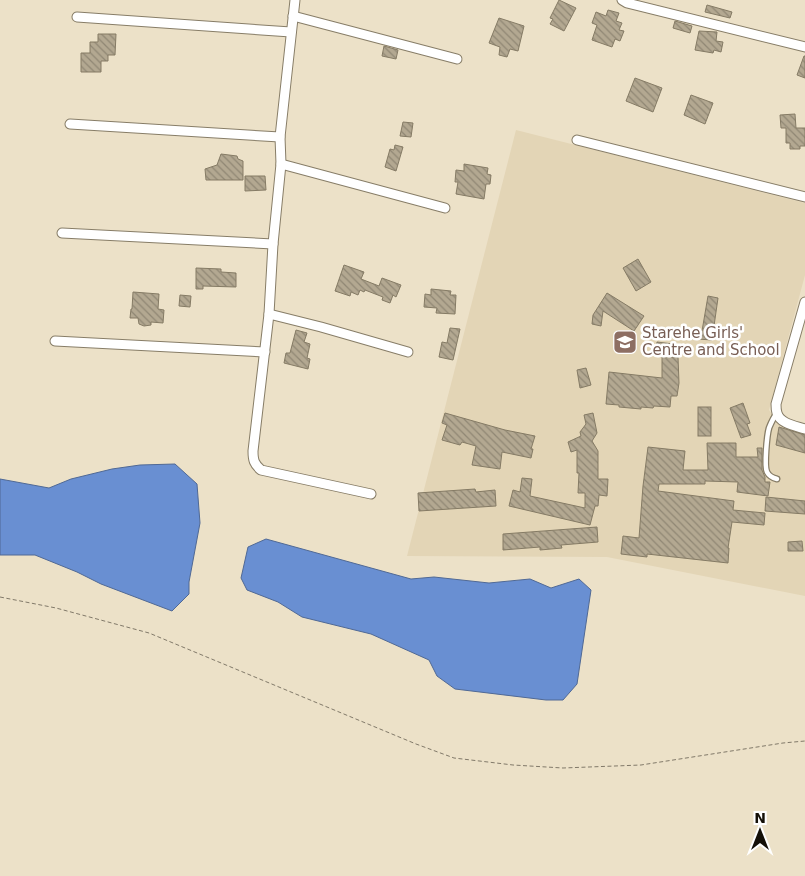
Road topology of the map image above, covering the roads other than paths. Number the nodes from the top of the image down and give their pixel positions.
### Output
1 (295, 0) edge
2 (622, 0) edge
3 (293, 16) junction
4 (77, 17) dead end
5 (291, 32) junction
6 (805, 47) edge
7 (457, 59) dead end
8 (70, 124) dead end
9 (280, 137) junction
10 (577, 140) dead end
11 (281, 164) junction
12 (805, 197) edge
13 (445, 208) dead end
14 (62, 233) dead end
15 (273, 244) junction
16 (805, 302) edge
17 (269, 314) junction
18 (55, 341) dead end
19 (264, 352) junction
20 (408, 352) dead end
21 (777, 413) junction
22 (805, 429) edge
23 (777, 479) dead end
24 (371, 494) dead end

1 - 3 street
2 - 6 street
3 - 5 street
3 - 7 street
4 - 5 street
5 - 9 street
8 - 9 street
9 - 11 street
10 - 12 street
11 - 13 street
11 - 15 street
14 - 15 street
15 - 17 street
16 - 21 street
17 - 19 street
17 - 20 street
18 - 19 street
19 - 24 street
21 - 22 street
21 - 23 lane

